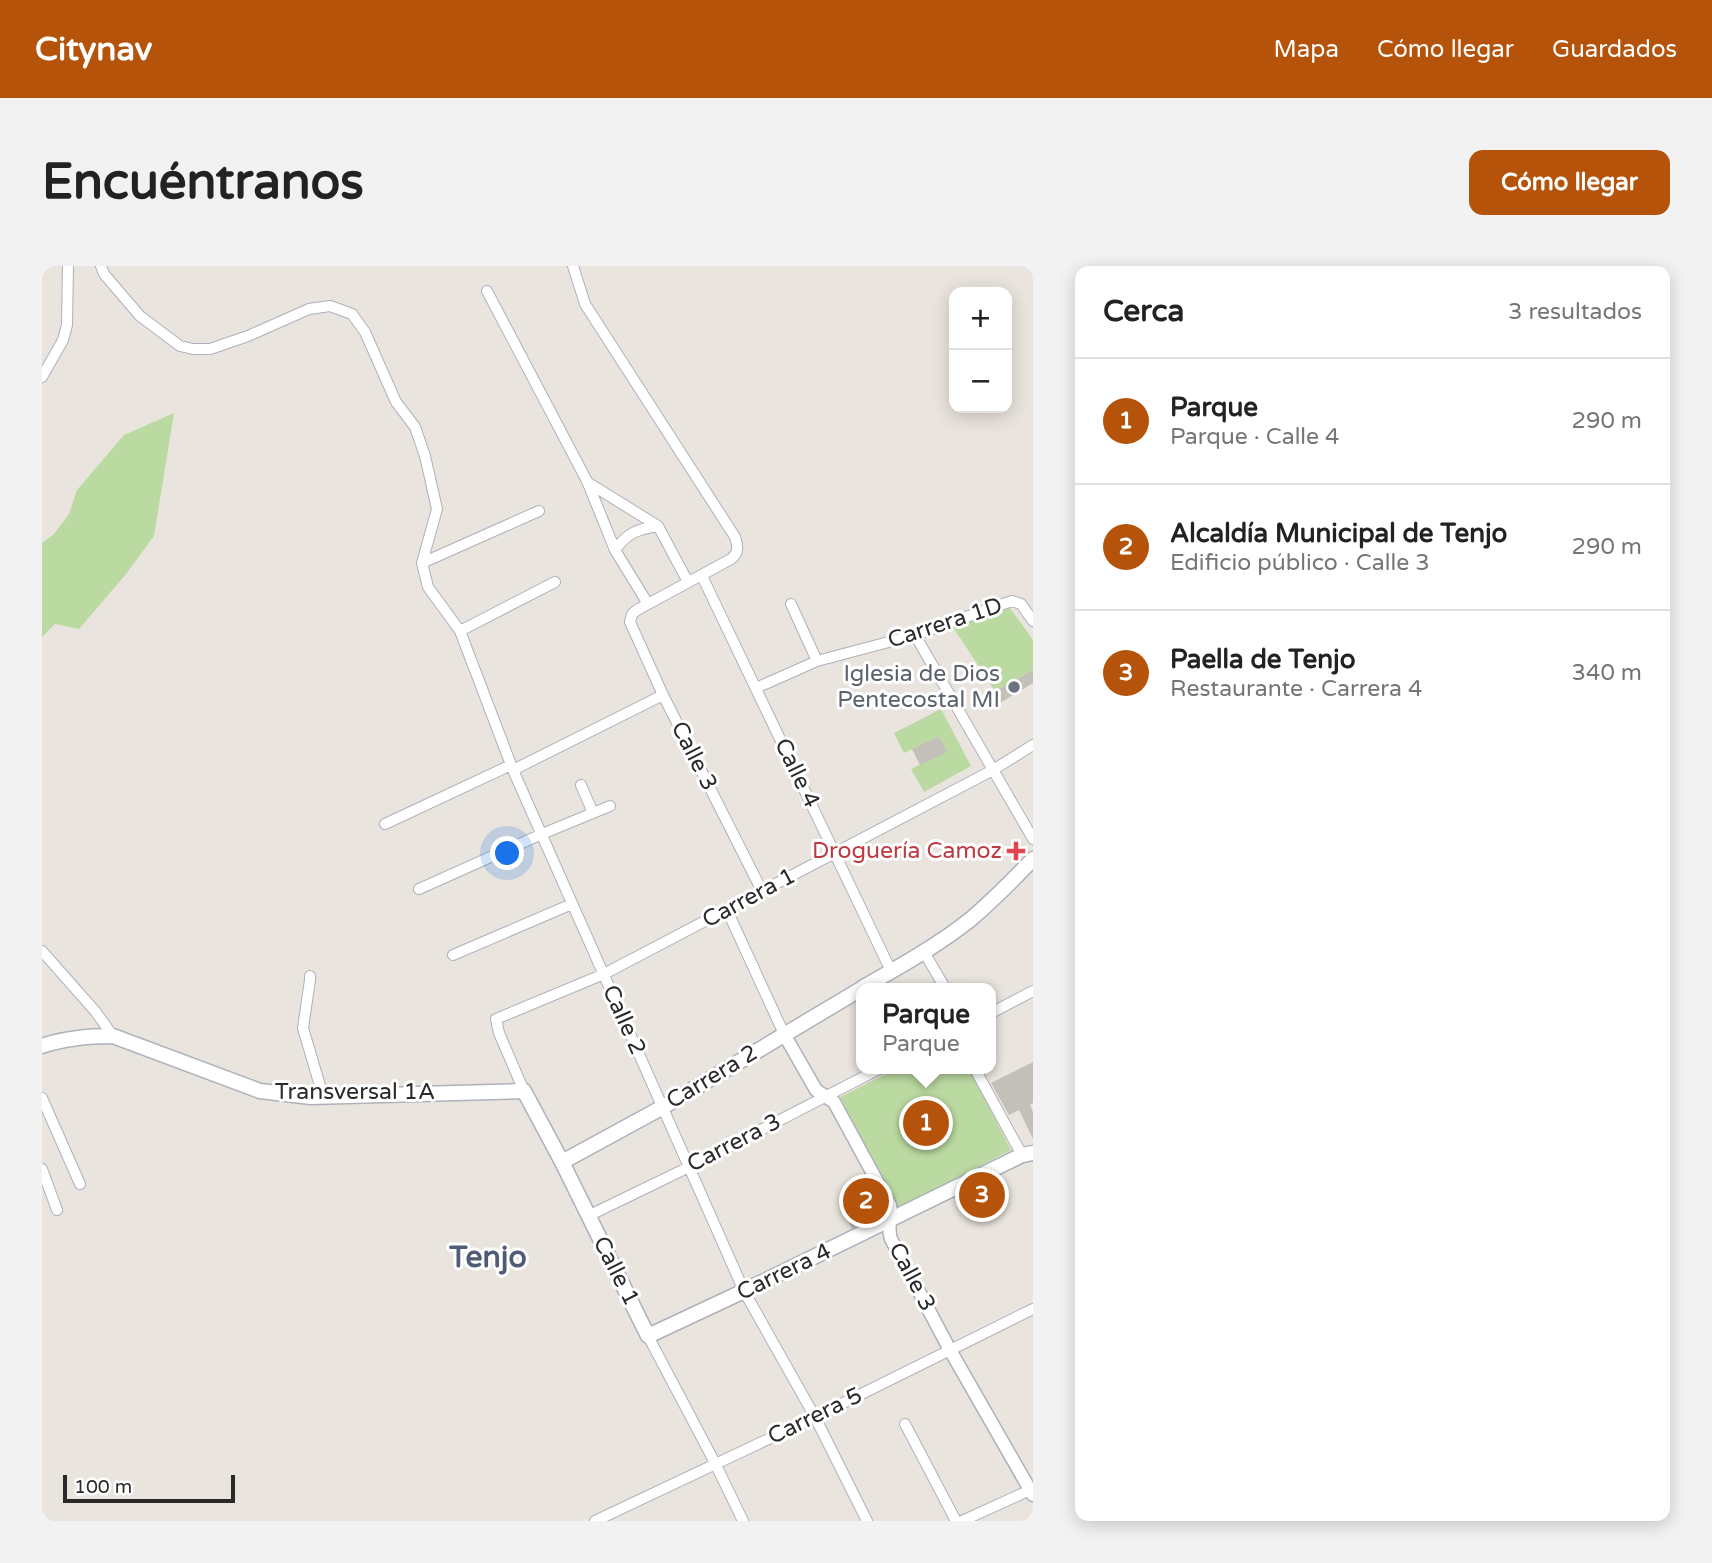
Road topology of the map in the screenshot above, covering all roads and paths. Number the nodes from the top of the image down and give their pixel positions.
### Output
1 (68, 266) edge
2 (101, 266) edge
3 (573, 266) edge
4 (487, 291) dead end
5 (42, 377) edge
6 (587, 481) junction
7 (539, 511) dead end
8 (658, 526) junction
9 (615, 550) junction
10 (422, 563) junction
11 (702, 576) junction
12 (555, 582) dead end
13 (688, 582) junction
14 (648, 604) junction
15 (791, 604) dead end
16 (1033, 621) edge
17 (460, 631) junction
18 (915, 635) junction
19 (817, 661) junction
20 (756, 688) junction
21 (663, 695) junction
22 (1033, 745) edge
23 (512, 767) junction
24 (993, 770) junction
25 (581, 785) dead end
26 (610, 806) dead end
27 (593, 813) junction
28 (385, 824) dead end
29 (542, 834) junction
30 (1033, 839) edge
31 (835, 853) junction
32 (1033, 859) edge
33 (419, 889) dead end
34 (762, 891) junction
35 (572, 904) junction
36 (727, 910) junction
37 (42, 951) edge
38 (924, 952) junction
39 (453, 956) dead end
40 (891, 971) junction
41 (604, 974) junction
42 (310, 976) dead end
43 (871, 983) edge
44 (942, 983) edge
45 (1033, 991) edge
46 (856, 992) edge
47 (996, 1010) edge
48 (496, 1019) joint
49 (784, 1034) junction
50 (113, 1037) junction
51 (42, 1046) edge
52 (869, 1074) edge
53 (978, 1074) edge
54 (524, 1091) junction
55 (323, 1096) junction
56 (825, 1096) junction
57 (42, 1098) edge
58 (663, 1107) junction
59 (1027, 1154) edge
60 (562, 1162) junction
61 (689, 1167) junction
62 (42, 1169) edge
63 (80, 1184) dead end
64 (57, 1210) dead end
65 (588, 1216) junction
66 (890, 1220) junction
67 (744, 1291) junction
68 (1033, 1309) edge
69 (648, 1336) junction
70 (950, 1350) junction
71 (815, 1417) junction
72 (905, 1424) dead end
73 (715, 1463) junction
74 (1031, 1492) edge
75 (595, 1521) edge
76 (743, 1521) edge
77 (867, 1521) edge
78 (959, 1521) edge

1 - 5 street
2 - 10 street
3 - 11 street
4 - 6 street
6 - 8 street
6 - 9 street
7 - 10 street
8 - 9 street
8 - 13 street
9 - 14 street
10 - 17 street, Calle 2
11 - 13 street
11 - 20 street, Calle 4
12 - 17 street
13 - 14 street
14 - 21 street, Calle 3
15 - 19 street
16 - 18 street, Carrera 1D
17 - 23 street, Calle 2
18 - 19 street, Carrera 1D
18 - 24 street
19 - 20 street, Carrera 1D
20 - 31 street, Calle 4
21 - 23 street
21 - 34 street, Calle 3
22 - 24 street, Carrera 1
23 - 28 street
23 - 29 street, Calle 2
24 - 30 street
24 - 31 street, Carrera 1
25 - 27 street
26 - 27 street
27 - 29 street
29 - 33 street
29 - 35 street, Calle 2
31 - 34 street, Carrera 1
31 - 40 street, Calle 4
32 - 38 main road, Carrera 2
34 - 36 street, Carrera 1
35 - 39 street
35 - 41 street, Calle 2
36 - 41 street, Carrera 1
36 - 49 street, Calle 3
37 - 50 street
38 - 40 main road, Carrera 2
38 - 44 street
40 - 43 main road, Carrera 2
41 - 48 street, Carrera 1
41 - 58 street, Calle 2
42 - 55 street
45 - 47 street
46 - 49 main road, Carrera 2
48 - 54 street, Calle 1
49 - 56 street, Calle 3
49 - 58 main road, Carrera 2
50 - 51 main road
50 - 55 main road, Transversal 1A
52 - 56 street, Carrera 3
53 - 59 street
54 - 55 main road, Transversal 1A
54 - 60 main road, Calle 1
56 - 61 street, Carrera 3
56 - 66 street, Calle 3
57 - 63 street
58 - 60 main road, Carrera 2
58 - 61 street, Calle 2
59 - 66 main road, Carrera 4
60 - 65 main road, Calle 1
61 - 65 street, Carrera 3
61 - 67 street, Calle 2
62 - 64 street
65 - 69 main road, Calle 1
66 - 67 main road, Carrera 4
66 - 70 street, Calle 3
67 - 69 main road, Carrera 4
67 - 71 street, Calle 2
68 - 70 street, Carrera 5
69 - 73 street, Calle 1
70 - 71 street, Carrera 5
70 - 74 street, Calle 3
71 - 73 street, Carrera 5
71 - 77 street, Calle 2
72 - 78 street
73 - 75 street, Carrera 5
73 - 76 street, Calle 1
74 - 78 street

